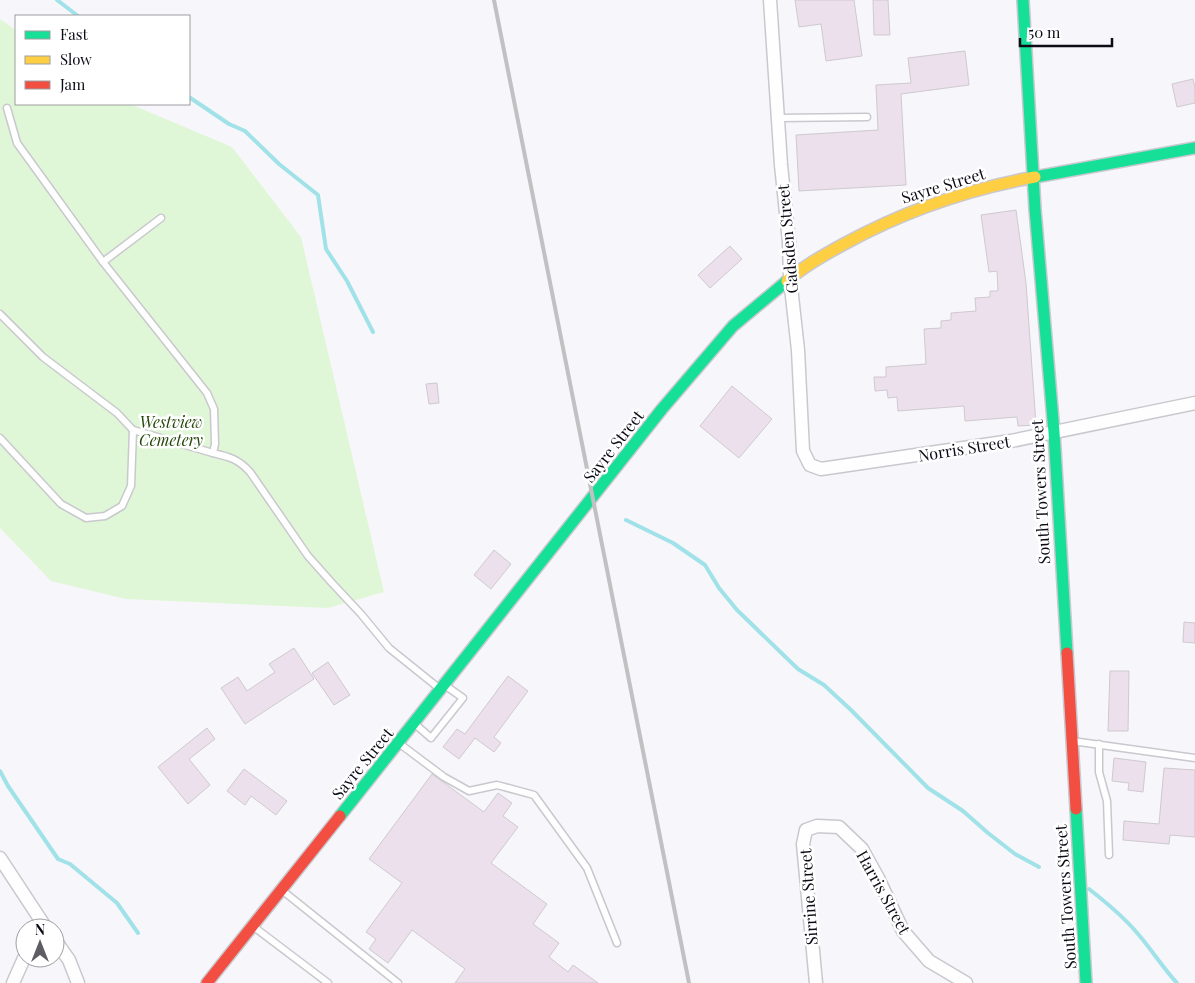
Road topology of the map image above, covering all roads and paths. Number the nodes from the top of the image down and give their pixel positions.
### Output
1 (770, 0) edge
2 (1023, 0) edge
3 (7, 108) dead end
4 (867, 117) dead end
5 (778, 118) junction
6 (1195, 148) edge
7 (1033, 178) junction
8 (161, 218) dead end
9 (103, 262) junction
10 (790, 278) junction
11 (0, 314) edge
12 (1195, 403) edge
13 (133, 430) junction
14 (1054, 432) junction
15 (0, 438) edge
16 (213, 453) junction
17 (821, 469) joint
18 (443, 688) junction
19 (414, 723) junction
20 (1071, 740) junction
21 (398, 743) junction
22 (1099, 744) junction
23 (1195, 758) edge
24 (823, 826) joint
25 (1109, 855) dead end
26 (0, 858) edge
27 (282, 890) junction
28 (39, 918) edge
29 (253, 926) junction
30 (617, 943) dead end
31 (65, 954) edge
32 (20, 968) edge
33 (13, 983) edge
34 (78, 983) edge
35 (207, 983) edge
36 (328, 983) edge
37 (398, 983) edge
38 (816, 983) edge
39 (966, 983) edge
40 (1086, 983) edge

1 - 5 street, Gadsden Street
2 - 7 main road, South Towers Street
3 - 9 lane
4 - 5 lane
5 - 10 street, Gadsden Street
6 - 7 main road, Sayre Street
7 - 10 main road, Sayre Street
7 - 14 main road, South Towers Street
8 - 9 lane
9 - 16 lane
10 - 17 street, Gadsden Street
10 - 18 main road, Sayre Street
11 - 13 lane
12 - 14 street, Norris Street
13 - 15 lane
13 - 16 lane
14 - 17 street, Norris Street
14 - 20 main road, South Towers Street
16 - 18 lane
18 - 19 main road, Sayre Street
18 - 19 lane
19 - 21 main road, Sayre Street
20 - 22 lane
20 - 40 main road, South Towers Street
21 - 27 main road, Sayre Street
21 - 30 lane
22 - 23 lane
22 - 25 lane
24 - 38 street, Sirrine Street
24 - 39 street, Harris Street
26 - 28 street
27 - 29 main road, Sayre Street
27 - 37 lane
29 - 35 main road, Sayre Street
29 - 36 lane
31 - 34 street
32 - 33 street

